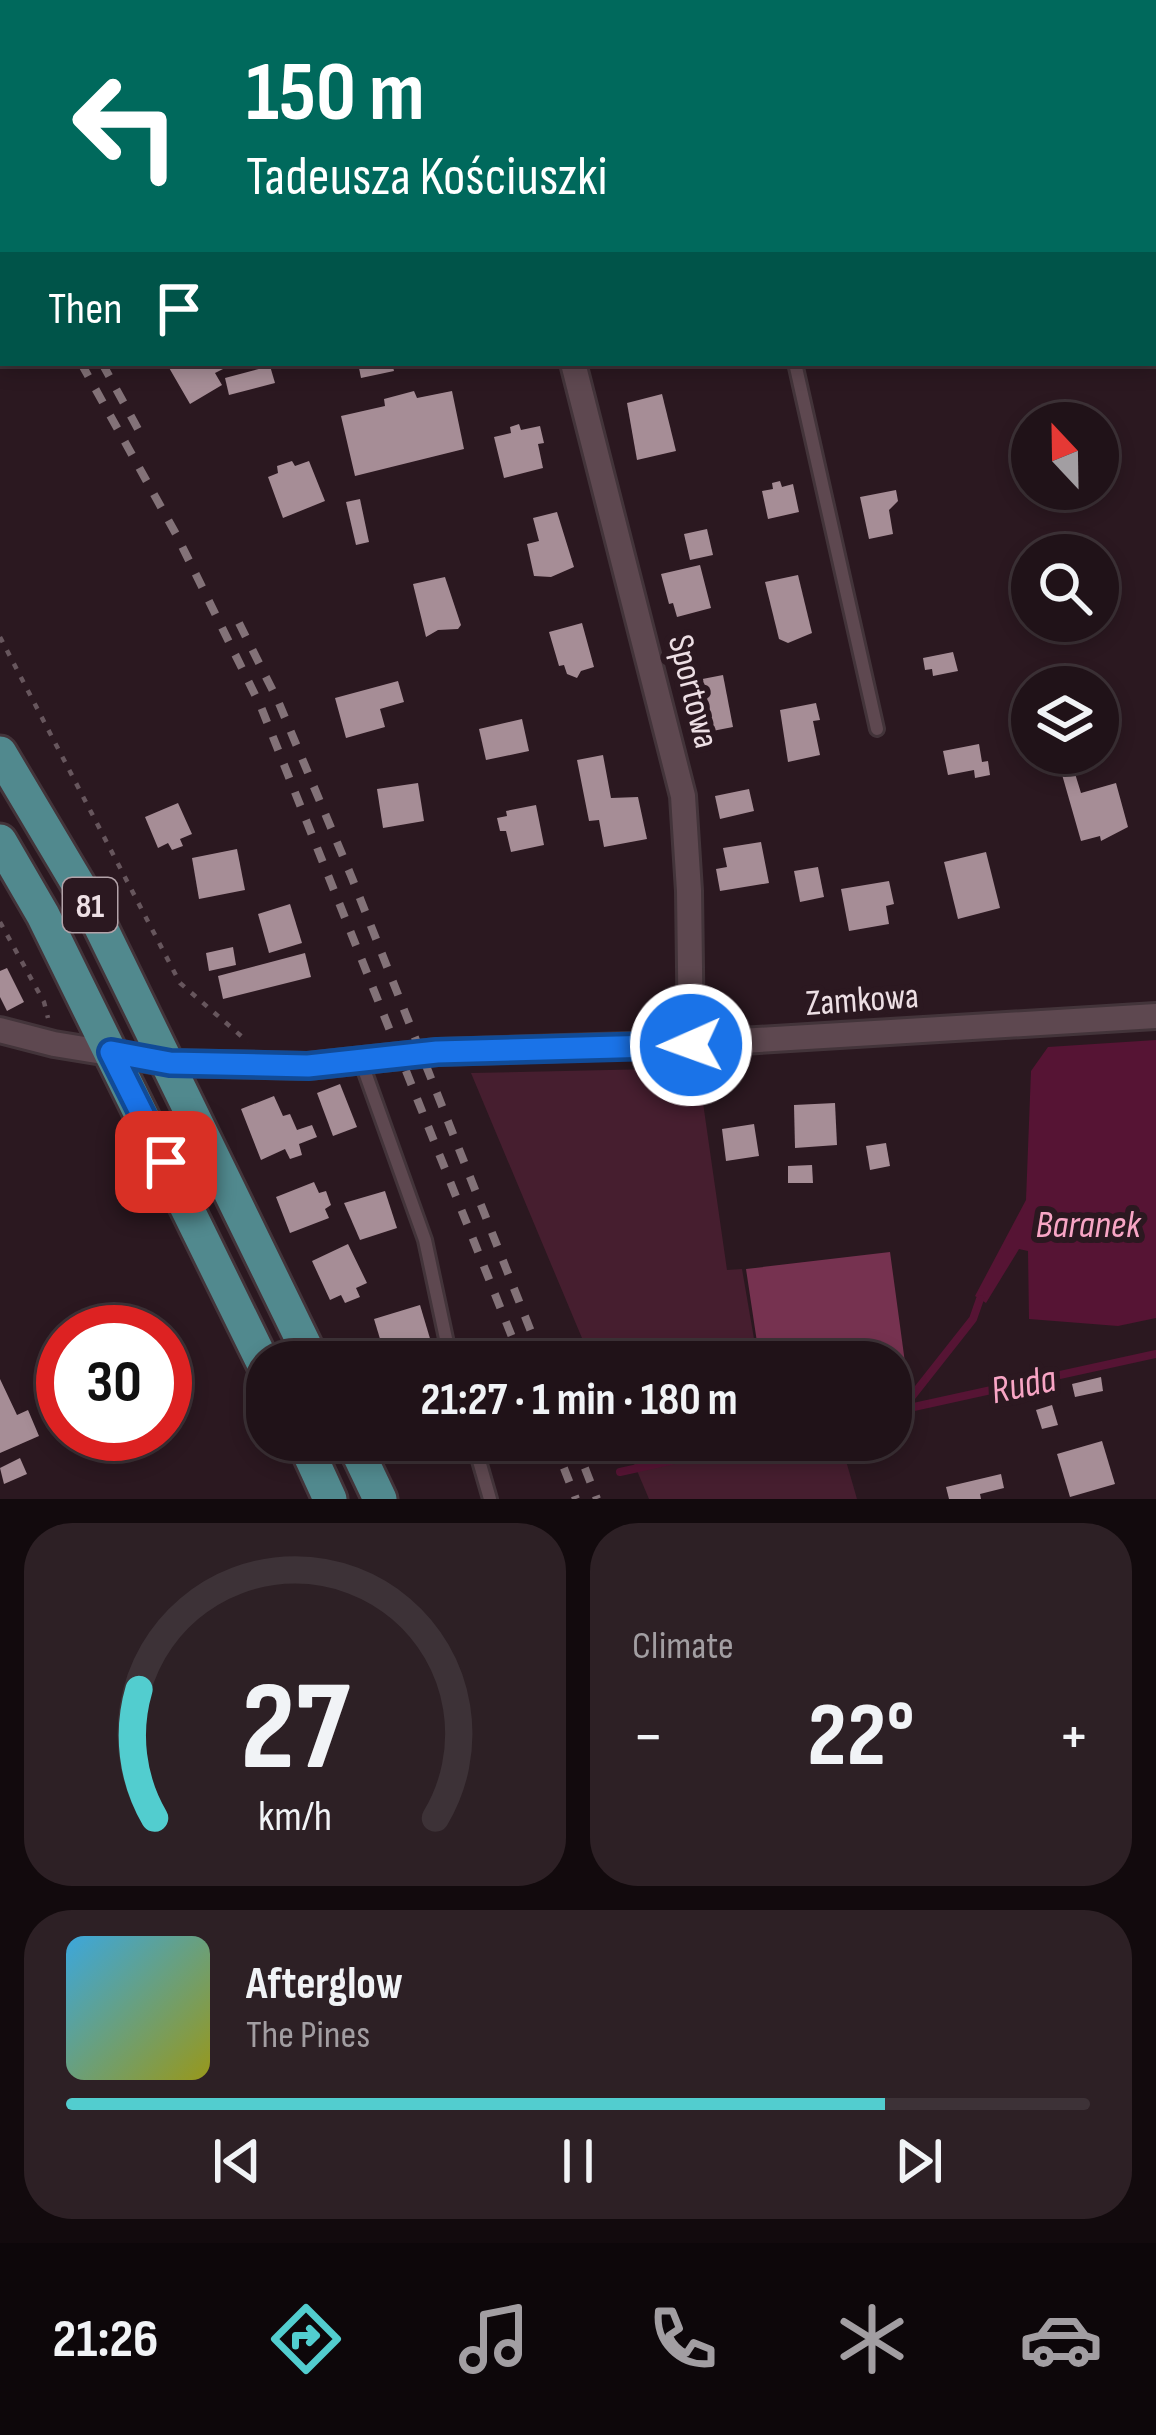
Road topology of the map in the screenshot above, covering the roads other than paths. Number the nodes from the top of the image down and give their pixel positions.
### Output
1 (574, 366) edge
2 (796, 366) edge
3 (877, 730) dead end
4 (0, 753) edge
5 (0, 841) edge
6 (1156, 1016) edge
7 (0, 1030) edge
8 (691, 1045) junction
9 (111, 1052) junction
10 (361, 1061) junction
11 (170, 1063) junction
12 (252, 1341) edge
13 (303, 1341) edge
14 (446, 1341) edge
15 (313, 1461) edge
16 (362, 1461) edge
17 (479, 1461) edge
18 (330, 1499) edge
19 (380, 1499) edge
20 (490, 1499) edge

1 - 8 street, Sportowa
2 - 3 lane
4 - 11 main road, 81
5 - 9 main road, 81
6 - 8 street, Zamkowa
7 - 9 street, Zamkowa
8 - 10 street, Zamkowa
9 - 11 street, Zamkowa
9 - 12 main road, 81
10 - 11 street, Zamkowa
10 - 14 lane
11 - 13 main road, 81
15 - 18 main road
16 - 19 main road
17 - 20 lane

